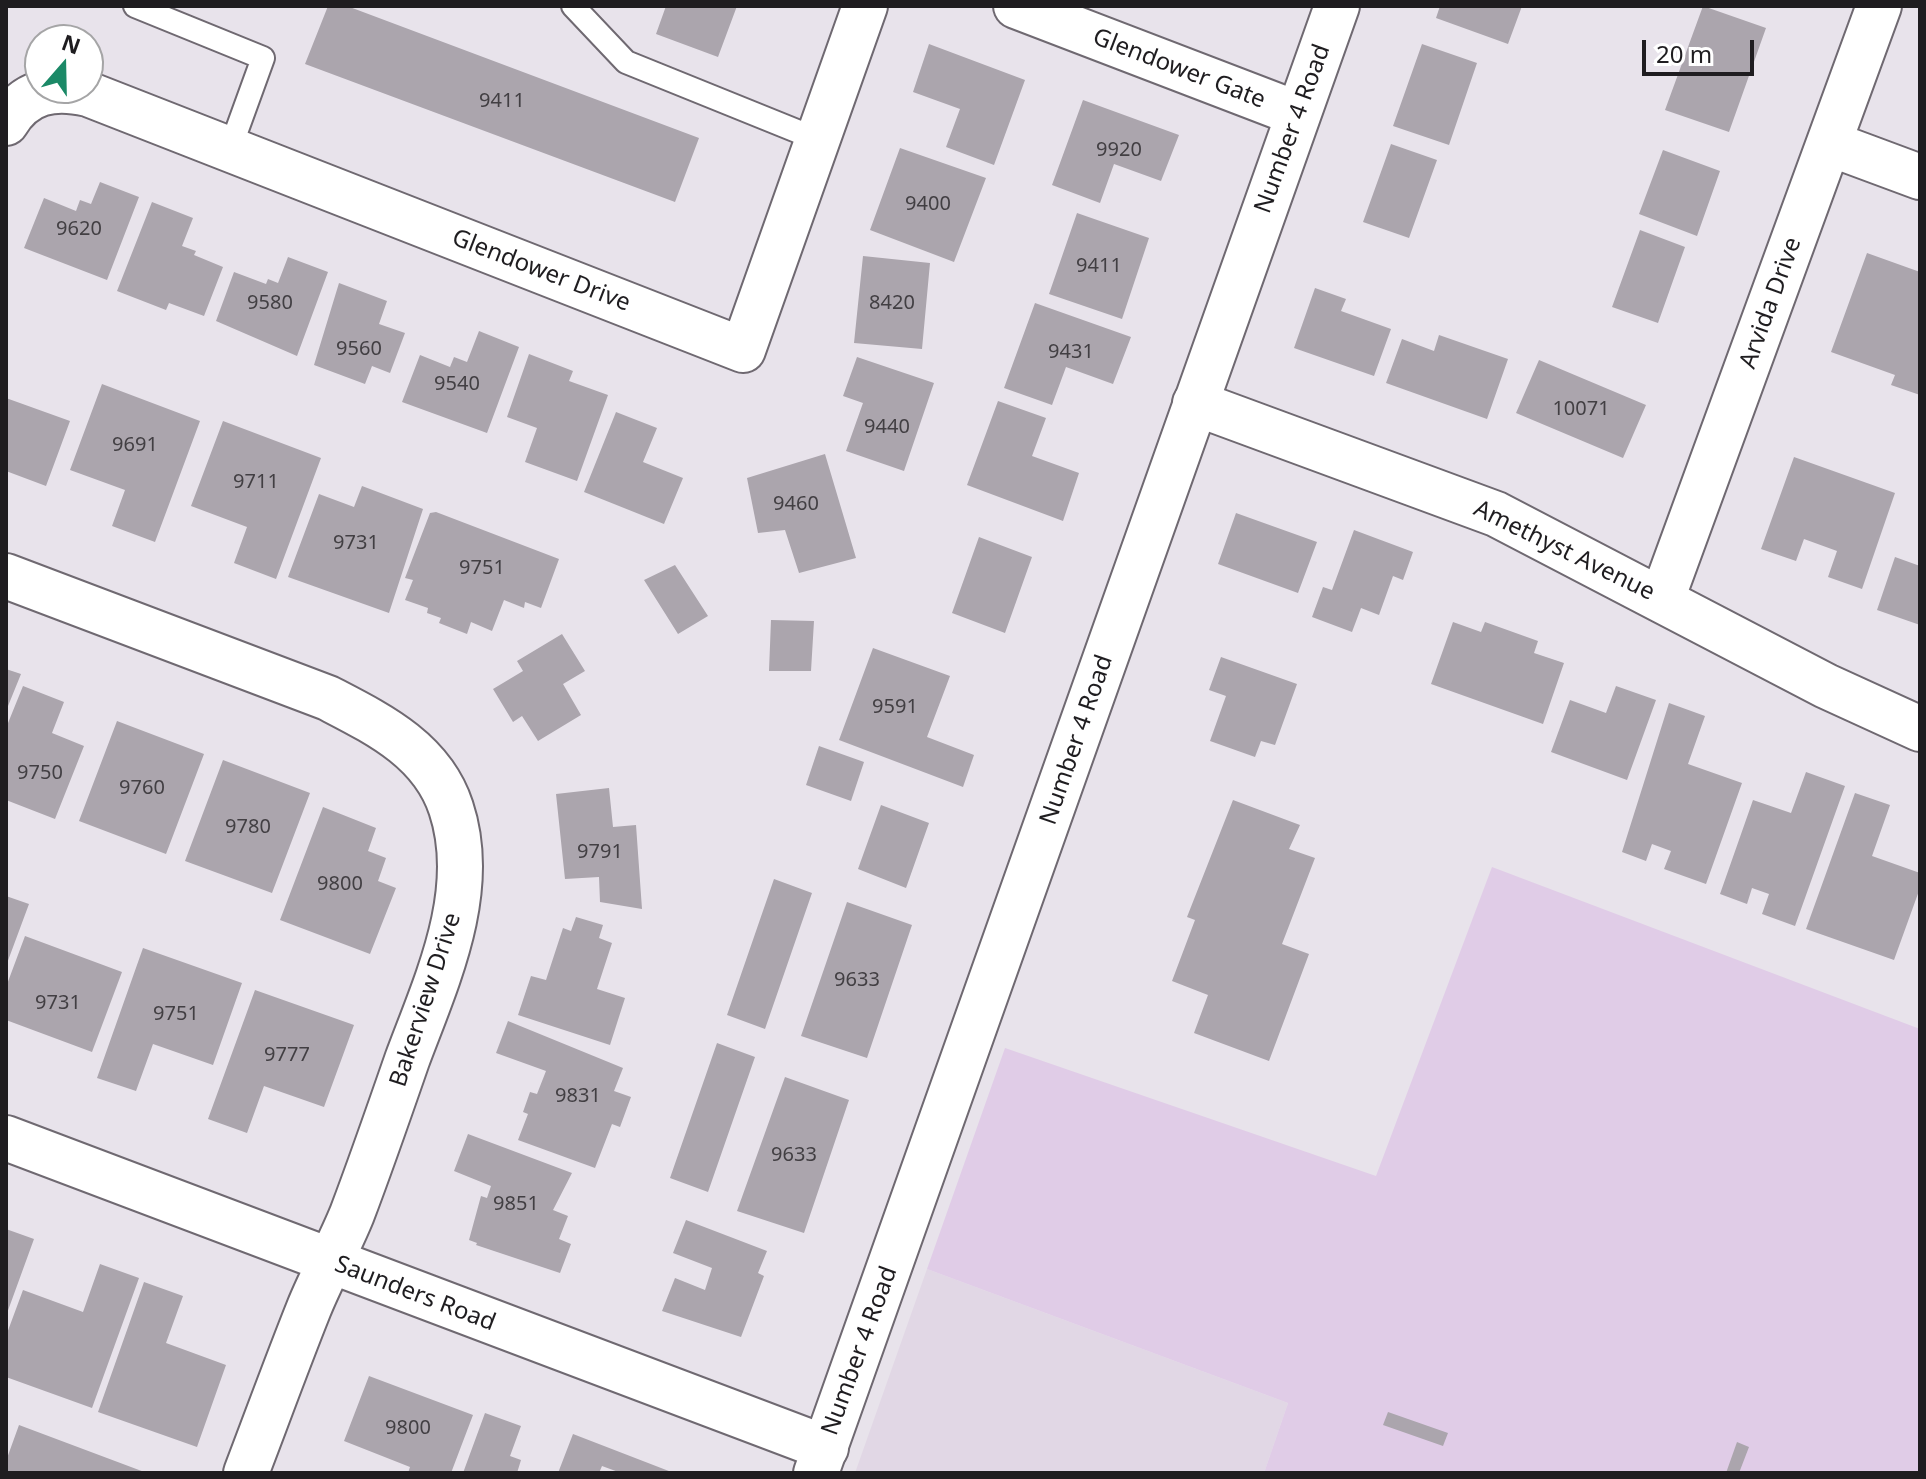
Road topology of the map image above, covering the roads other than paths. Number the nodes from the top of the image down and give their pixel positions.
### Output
1 (135, 6) edge
2 (865, 6) edge
3 (1016, 6) edge
4 (1337, 6) edge
5 (1879, 6) edge
6 (577, 7) edge
7 (1298, 114) junction
8 (6, 123) edge
9 (819, 140) junction
10 (1831, 144) junction
11 (230, 149) junction
12 (1920, 177) edge
13 (1195, 403) junction
14 (6, 576) edge
15 (1662, 599) junction
16 (1920, 729) edge
17 (6, 1138) edge
18 (330, 1262) junction
19 (821, 1460) edge
20 (246, 1473) edge

1 - 11 lane
2 - 9 street, Glendower Drive
3 - 7 street, Glendower Gate
4 - 7 street, Number 4 Road
5 - 10 street, Arvida Drive
6 - 9 lane
7 - 13 street, Number 4 Road
8 - 11 street, Glendower Drive
9 - 11 street, Glendower Drive
10 - 12 street
10 - 15 street, Arvida Drive
13 - 15 street, Amethyst Avenue
13 - 19 street, Number 4 Road
14 - 18 street, Bakerview Drive
15 - 16 street, Amethyst Avenue
17 - 18 street, Saunders Road
18 - 19 street, Saunders Road
18 - 20 street, Bakerview Drive

